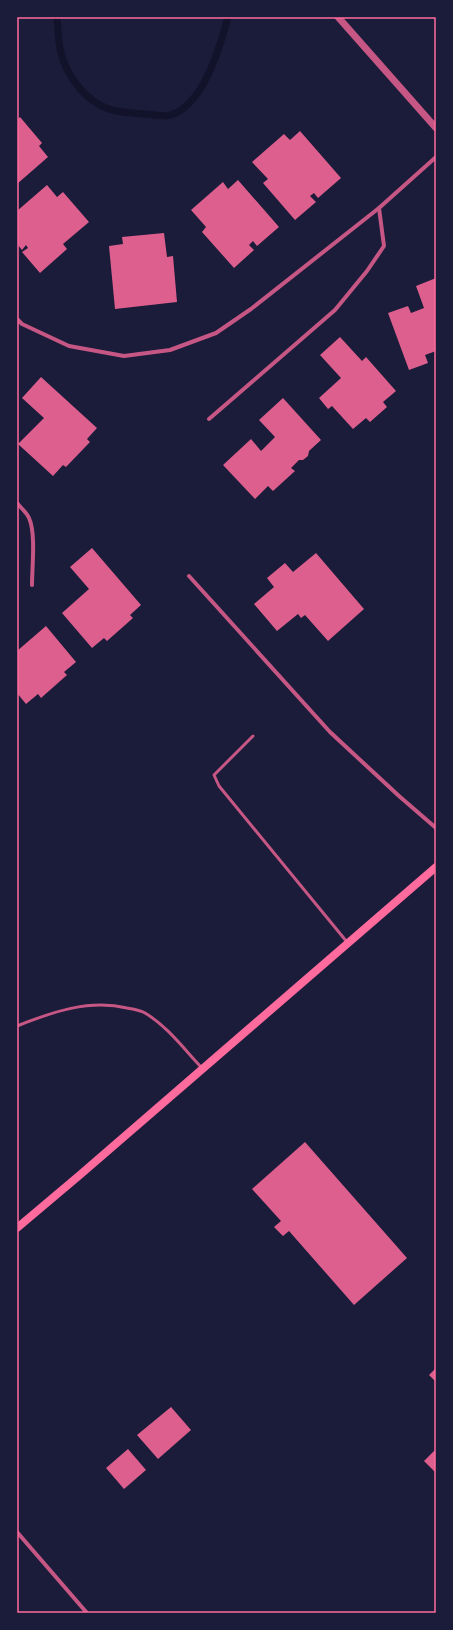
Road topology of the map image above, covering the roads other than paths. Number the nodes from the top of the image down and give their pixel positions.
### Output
1 (338, 17) edge
2 (436, 128) edge
3 (436, 157) edge
4 (379, 208) junction
5 (17, 319) edge
6 (209, 419) dead end
7 (17, 503) edge
8 (189, 576) dead end
9 (32, 585) dead end
10 (253, 736) dead end
11 (436, 828) edge
12 (436, 867) edge
13 (348, 943) junction
14 (17, 1026) edge
15 (203, 1069) junction
16 (17, 1228) edge
17 (17, 1532) edge
18 (87, 1613) edge

1 - 2 street
3 - 4 street
4 - 5 street
4 - 6 street
7 - 9 street
8 - 11 street
10 - 13 lane
12 - 13 main road
13 - 15 main road
14 - 15 lane
15 - 16 main road
17 - 18 street

